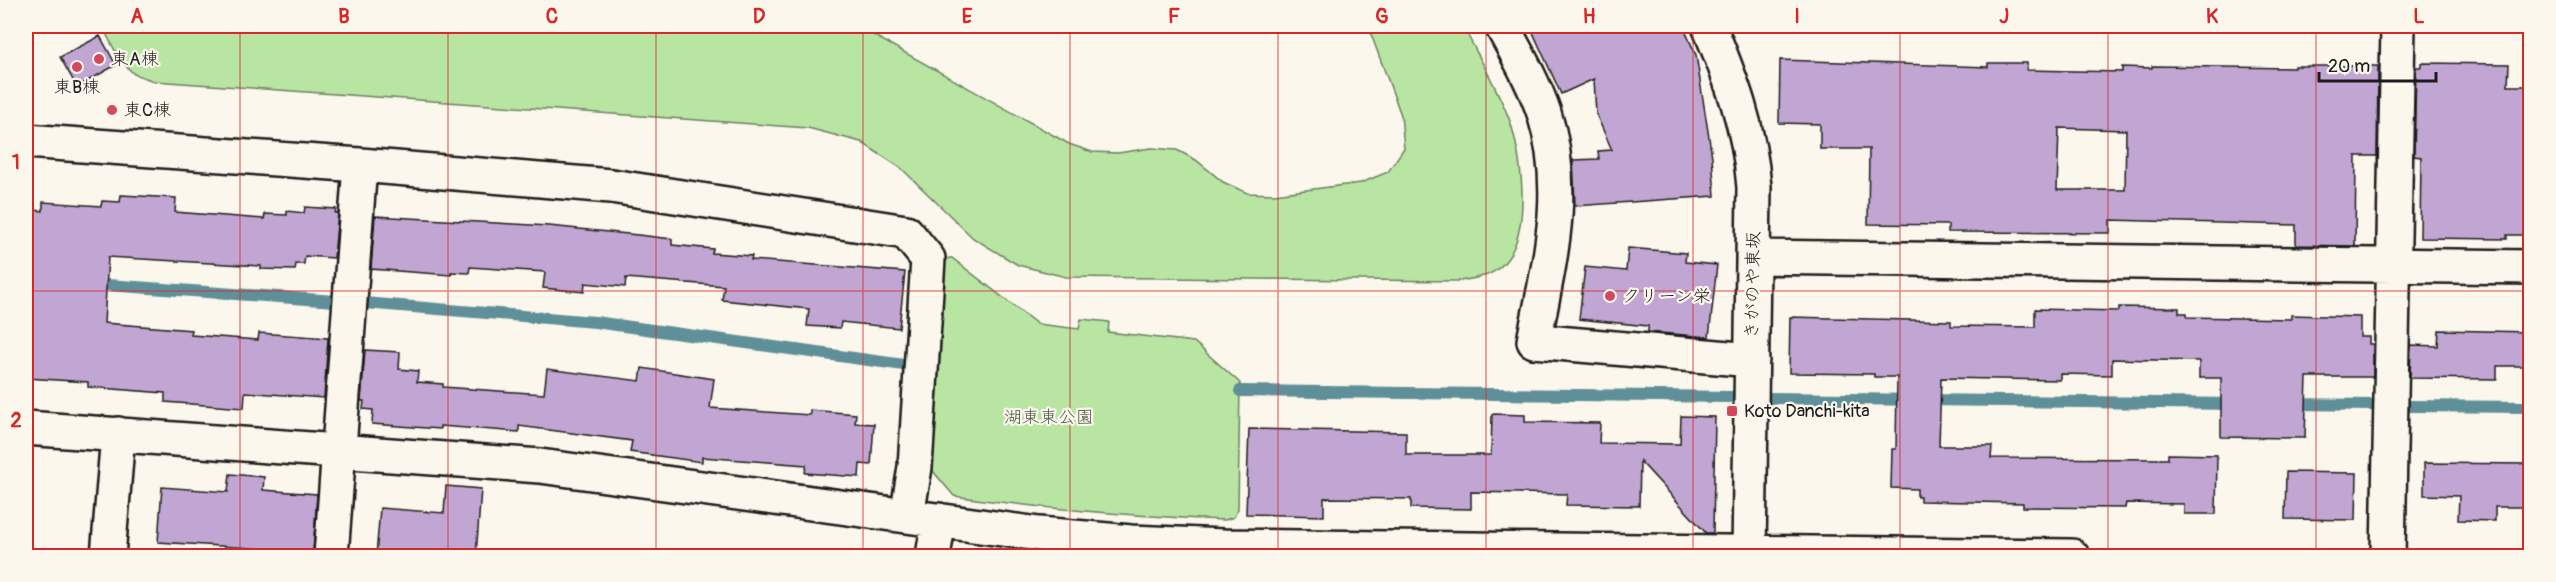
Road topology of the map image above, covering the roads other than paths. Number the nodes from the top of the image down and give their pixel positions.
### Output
1 (1502, 26) edge
2 (1708, 26) edge
3 (2398, 26) edge
4 (26, 141) edge
5 (360, 165) junction
6 (1753, 257) junction
7 (2394, 266) junction
8 (2530, 267) edge
9 (1752, 360) junction
10 (26, 428) edge
11 (117, 435) junction
12 (339, 451) junction
13 (923, 518) junction
14 (1749, 554) edge
15 (108, 556) edge
16 (331, 556) edge
17 (933, 556) edge
18 (2072, 556) edge
19 (2388, 556) edge

1 - 9 street
2 - 6 street, きがのや東坂
3 - 7 street
4 - 5 street
5 - 12 street
5 - 13 street
6 - 7 street
6 - 9 street, きがのや東坂
7 - 8 street
7 - 19 street
9 - 14 street, きがのや東坂
10 - 11 street
11 - 12 street
11 - 15 street
12 - 13 street
12 - 16 street
13 - 14 street
13 - 17 street
14 - 18 street

